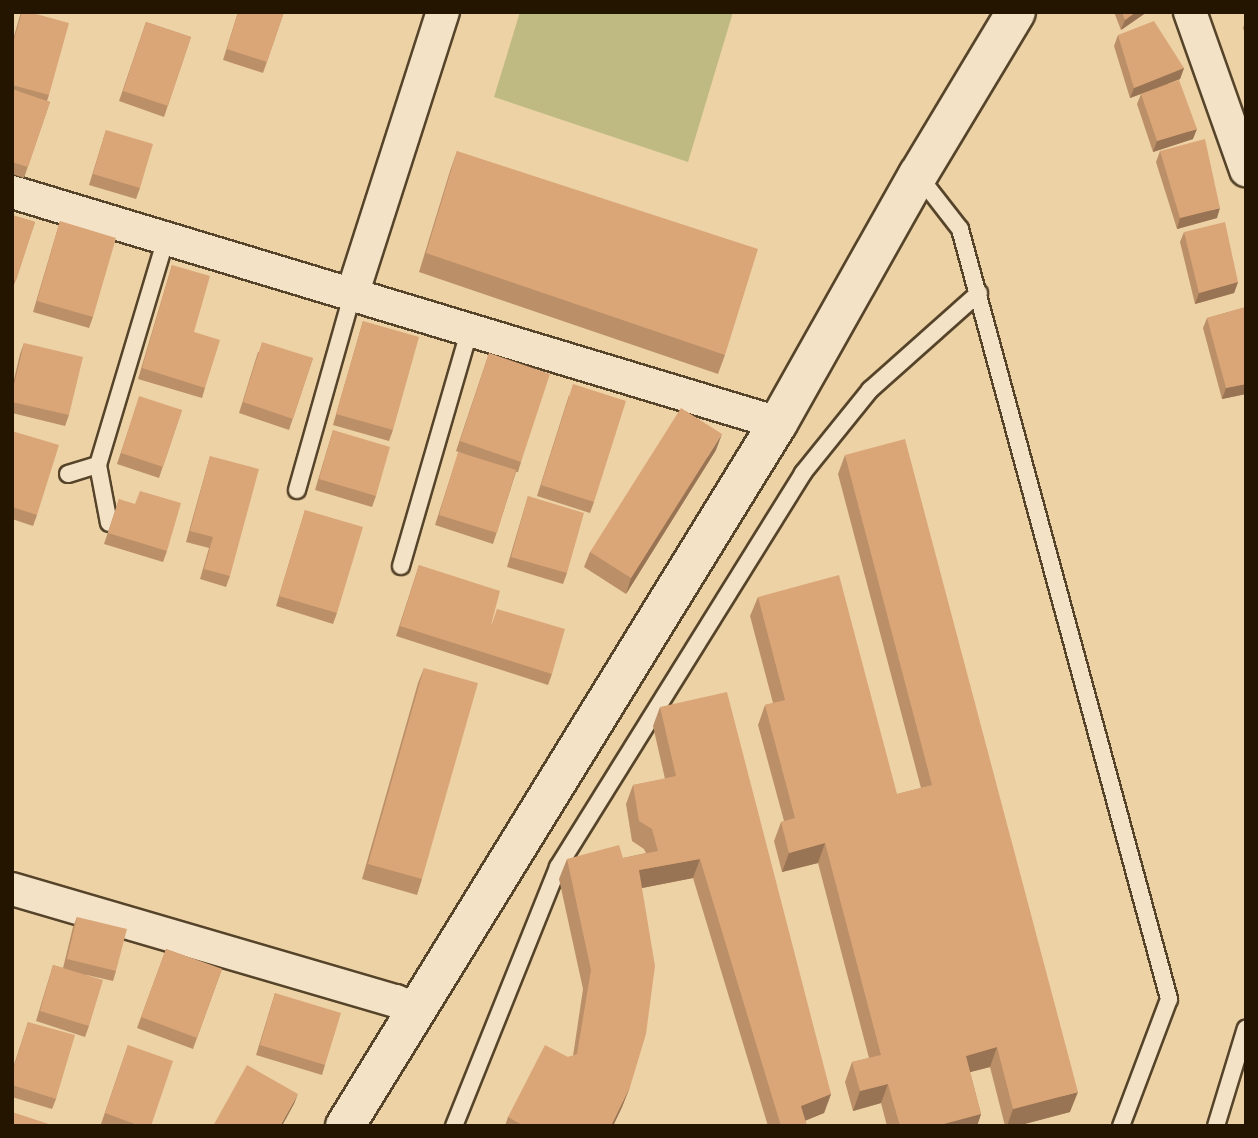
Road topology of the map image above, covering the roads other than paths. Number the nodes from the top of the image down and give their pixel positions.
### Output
1 (443, 12) edge
2 (1016, 12) edge
3 (1190, 12) edge
4 (1246, 170) edge
5 (918, 175) junction
6 (12, 192) edge
7 (166, 239) junction
8 (979, 293) junction
9 (352, 295) junction
10 (469, 332) junction
11 (778, 422) junction
12 (98, 465) junction
13 (68, 474) dead end
14 (297, 490) dead end
15 (109, 523) edge
16 (401, 566) dead end
17 (12, 889) edge
18 (416, 1010) junction
19 (1246, 1028) edge
20 (345, 1126) edge
21 (454, 1126) edge
22 (1121, 1126) edge
23 (1216, 1126) edge

1 - 9 street
2 - 5 street
3 - 4 street
5 - 8 lane
5 - 11 street
6 - 7 street
7 - 9 street
7 - 12 lane
8 - 21 lane
8 - 22 lane
9 - 10 street
9 - 14 lane
10 - 11 street
10 - 16 lane
11 - 18 street
12 - 13 lane
12 - 15 lane
17 - 18 street
18 - 20 street
19 - 23 lane

